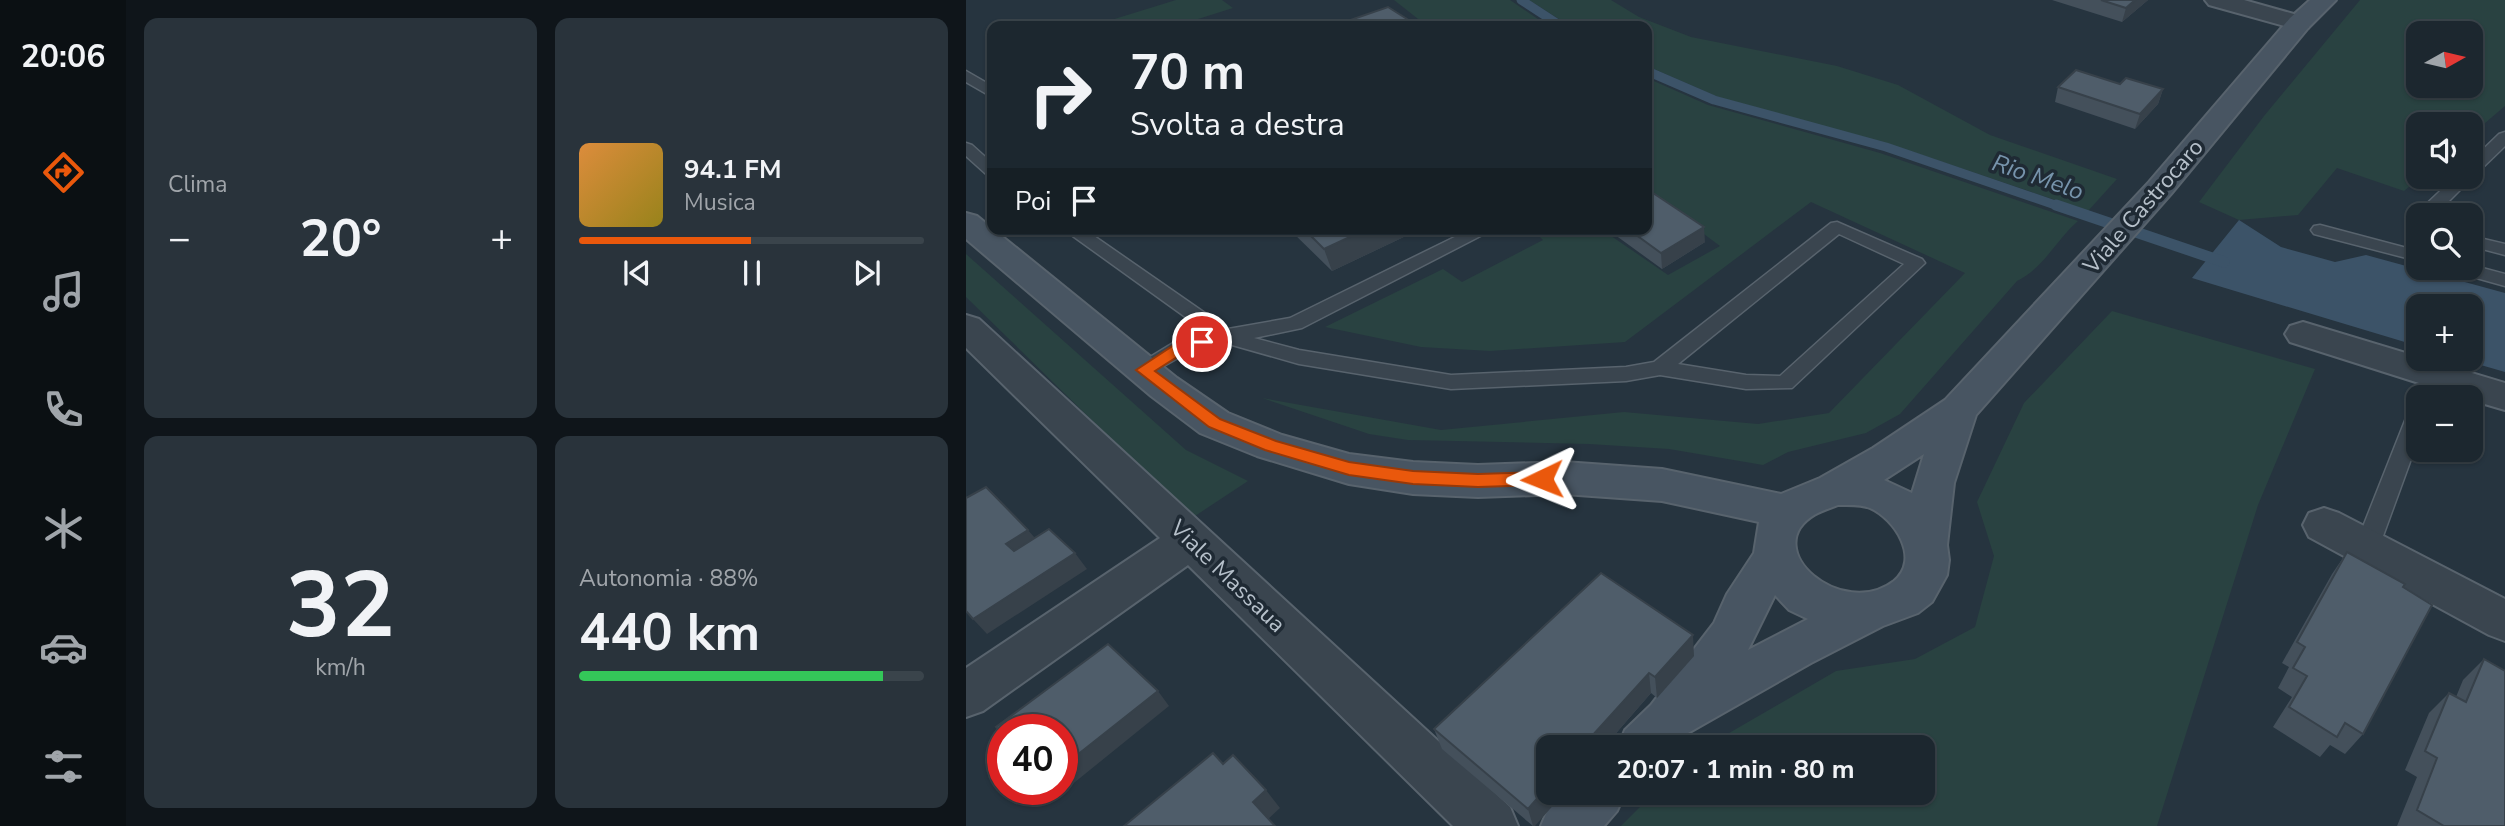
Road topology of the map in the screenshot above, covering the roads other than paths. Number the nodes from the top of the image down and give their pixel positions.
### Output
1 (2217, 0) edge
2 (2324, 0) edge
3 (2299, 23) junction
4 (966, 75) edge
5 (987, 90) edge
6 (2505, 137) edge
7 (966, 148) edge
8 (2483, 158) edge
9 (987, 167) edge
10 (2452, 189) edge
11 (2438, 203) edge
12 (966, 223) edge
13 (2320, 230) dead end
14 (1081, 235) edge
15 (1473, 235) edge
16 (2483, 244) edge
17 (2505, 250) edge
18 (2406, 253) edge
19 (2483, 274) edge
20 (2505, 279) edge
21 (968, 331) edge
22 (2302, 334) dead end
23 (1225, 336) junction
24 (1660, 368) junction
25 (1144, 370) junction
26 (2427, 385) edge
27 (2483, 394) edge
28 (2505, 397) edge
29 (1959, 410) junction
30 (2406, 445) edge
31 (1835, 489) junction
32 (1787, 512) junction
33 (2324, 525) dead end
34 (1191, 540) junction
35 (1926, 543) junction
36 (2367, 547) junction
37 (1774, 556) junction
38 (1866, 612) junction
39 (2505, 621) edge
40 (966, 695) edge
41 (1655, 734) edge
42 (1588, 805) edge
43 (1491, 826) edge
44 (1568, 826) edge

1 - 3 street
2 - 3 street, Viale Castrocaro
3 - 29 street, Viale Castrocaro
4 - 5 lane
6 - 8 lane
7 - 9 lane
10 - 11 lane
12 - 25 street
13 - 18 lane
14 - 23 lane
15 - 23 lane
16 - 17 lane
19 - 20 lane
21 - 34 street, Viale Massaua
22 - 26 street
23 - 24 lane
23 - 25 lane
24 - 24 lane
25 - 32 street
27 - 28 street
29 - 31 street, Viale Castrocaro
29 - 35 street, Viale Castrocaro
30 - 36 lane
31 - 32 street, Viale Castrocaro
31 - 35 street, Viale Castrocaro
32 - 37 street, Viale Castrocaro
33 - 36 street
34 - 40 street
34 - 43 street, Viale Massaua
35 - 38 street, Viale Castrocaro
36 - 39 street
37 - 38 street, Viale Castrocaro
37 - 41 street, Viale Castrocaro
38 - 41 street, Viale Castrocaro
42 - 44 street

